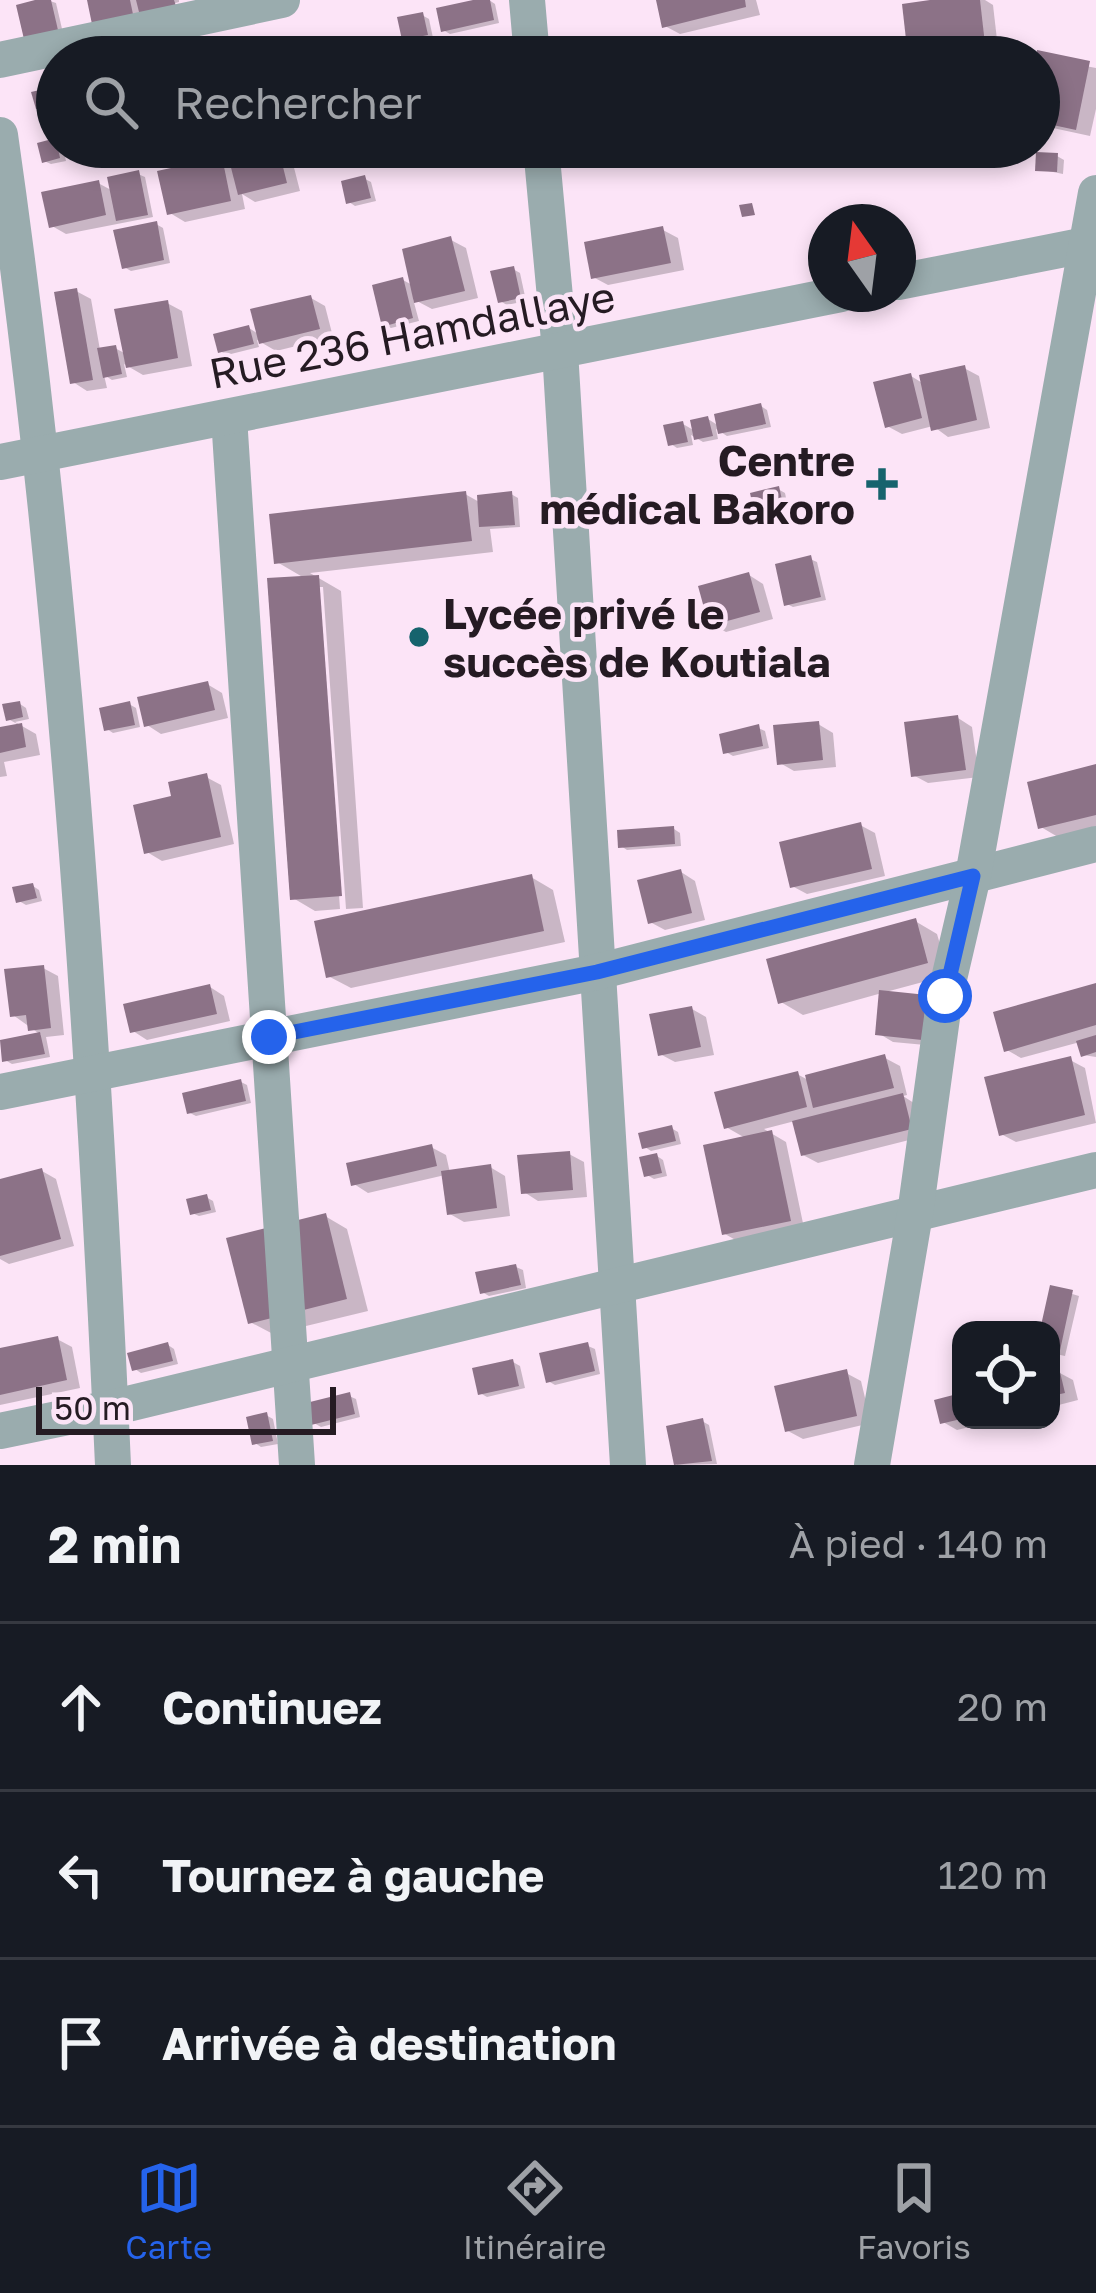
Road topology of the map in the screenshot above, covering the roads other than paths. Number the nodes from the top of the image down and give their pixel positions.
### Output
1 (282, 0) edge
2 (527, 0) edge
3 (113, 36) edge
4 (530, 36) edge
5 (36, 52) edge
6 (0, 60) edge
7 (0, 135) edge
8 (543, 168) edge
9 (1096, 193) edge
10 (1090, 244) edge
11 (916, 279) edge
12 (808, 301) edge
13 (560, 350) junction
14 (229, 417) junction
15 (42, 454) junction
16 (0, 463) edge
17 (1096, 844) edge
18 (973, 876) junction
19 (597, 972) junction
20 (269, 1037) junction
21 (94, 1073) junction
22 (0, 1091) edge
23 (1096, 1170) edge
24 (915, 1214) junction
25 (618, 1286) junction
26 (290, 1365) junction
27 (111, 1408) junction
28 (0, 1431) edge
29 (113, 1465) edge
30 (297, 1465) edge
31 (628, 1465) edge
32 (872, 1465) edge

1 - 3 street
2 - 4 street
5 - 6 street
7 - 15 street
8 - 13 street
9 - 10 street
10 - 11 street
10 - 18 street
12 - 13 street, Rue 236 Hamdallaye
13 - 14 street, Rue 236 Hamdallaye
13 - 19 street
14 - 15 street, Rue 236 Hamdallaye
14 - 20 street
15 - 16 street, Rue 236 Hamdallaye
15 - 21 street
17 - 18 street
18 - 19 street
18 - 24 street
19 - 20 street
19 - 25 street
20 - 21 street
20 - 26 street
21 - 22 street
21 - 27 street
23 - 24 street
24 - 25 street
24 - 32 street
25 - 26 street
25 - 31 street
26 - 27 street
26 - 30 street
27 - 28 street
27 - 29 street

